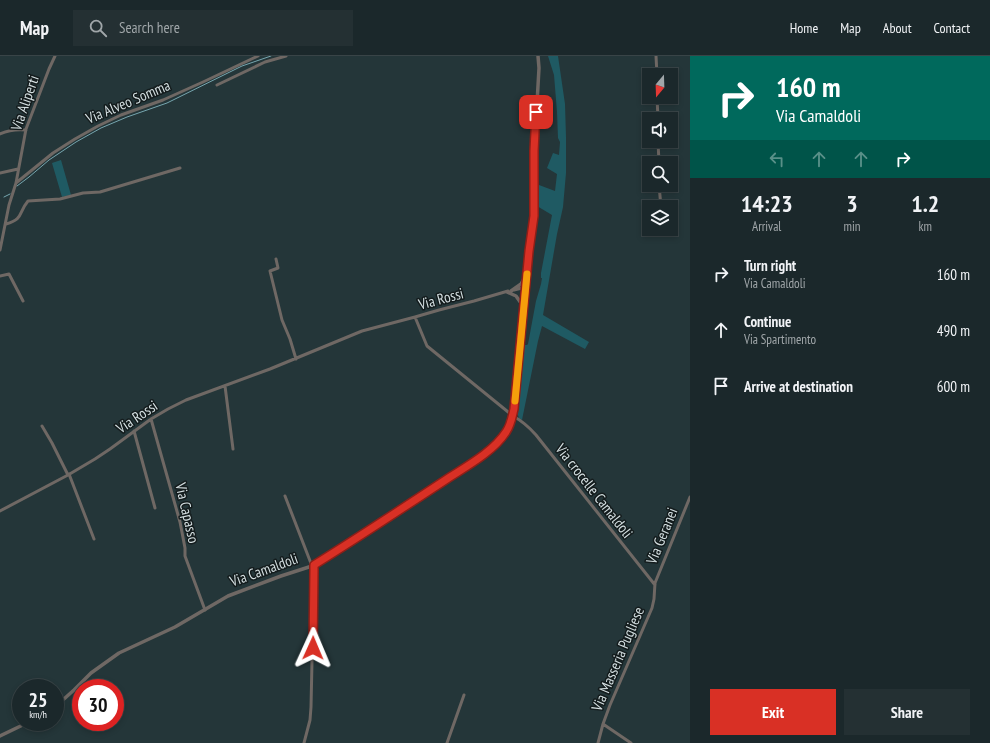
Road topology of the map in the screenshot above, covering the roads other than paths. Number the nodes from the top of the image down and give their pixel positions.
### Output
1 (55, 56) edge
2 (258, 56) edge
3 (286, 56) edge
4 (538, 56) edge
5 (656, 56) edge
6 (657, 68) edge
7 (217, 85) dead end
8 (26, 130) junction
9 (0, 134) edge
10 (180, 168) dead end
11 (18, 169) junction
12 (0, 173) edge
13 (16, 183) junction
14 (6, 224) junction
15 (0, 250) edge
16 (276, 259) dead end
17 (527, 274) junction
18 (0, 276) edge
19 (526, 287) junction
20 (511, 291) junction
21 (507, 292) junction
22 (23, 301) dead end
23 (524, 307) junction
24 (416, 317) junction
25 (296, 359) junction
26 (225, 386) junction
27 (512, 417) junction
28 (151, 419) junction
29 (42, 426) dead end
30 (134, 431) junction
31 (233, 449) dead end
32 (68, 474) junction
33 (285, 496) dead end
34 (690, 497) edge
35 (155, 508) dead end
36 (0, 511) edge
37 (94, 539) dead end
38 (313, 566) junction
39 (655, 584) junction
40 (205, 610) junction
41 (464, 695) dead end
42 (64, 699) edge
43 (603, 724) junction
44 (12, 730) edge
45 (0, 736) edge
46 (304, 743) edge
47 (447, 743) edge
48 (598, 743) edge
49 (631, 743) edge

1 - 8 street, Via Aliperti
2 - 13 street, Via Alveo Somma
3 - 7 street
4 - 17 street
5 - 6 street
8 - 9 street
8 - 11 street, Via Aliperti
10 - 14 street
11 - 12 street
11 - 13 street, Via Aliperti
13 - 14 street, Via Aliperti
14 - 15 street, Via Aliperti
16 - 25 street
17 - 19 street
17 - 20 street
18 - 22 street
19 - 20 street, Via Rossi
19 - 23 street
20 - 21 street, Via Rossi
21 - 23 street
21 - 24 street, Via Rossi
23 - 27 street
24 - 25 street, Via Rossi
24 - 27 street, Via crocelle Camaldoli
25 - 26 street, Via Rossi
26 - 28 street, Via Rossi
26 - 31 street
27 - 38 street, Via Camaldoli
27 - 39 street, Via crocelle Camaldoli
28 - 30 street, Via Rossi
28 - 40 street, Via Capasso
29 - 32 street
30 - 32 street, Via Rossi
30 - 35 street
32 - 36 street, Via Rossi
32 - 37 street
33 - 38 street
34 - 39 street, Via Geranei
38 - 40 street, Via Camaldoli
38 - 46 street
39 - 43 street, Via Masseria Pugliese
40 - 42 street, Via Camaldoli
41 - 47 street
43 - 48 street, Via Masseria Pugliese
43 - 49 street
44 - 45 street

